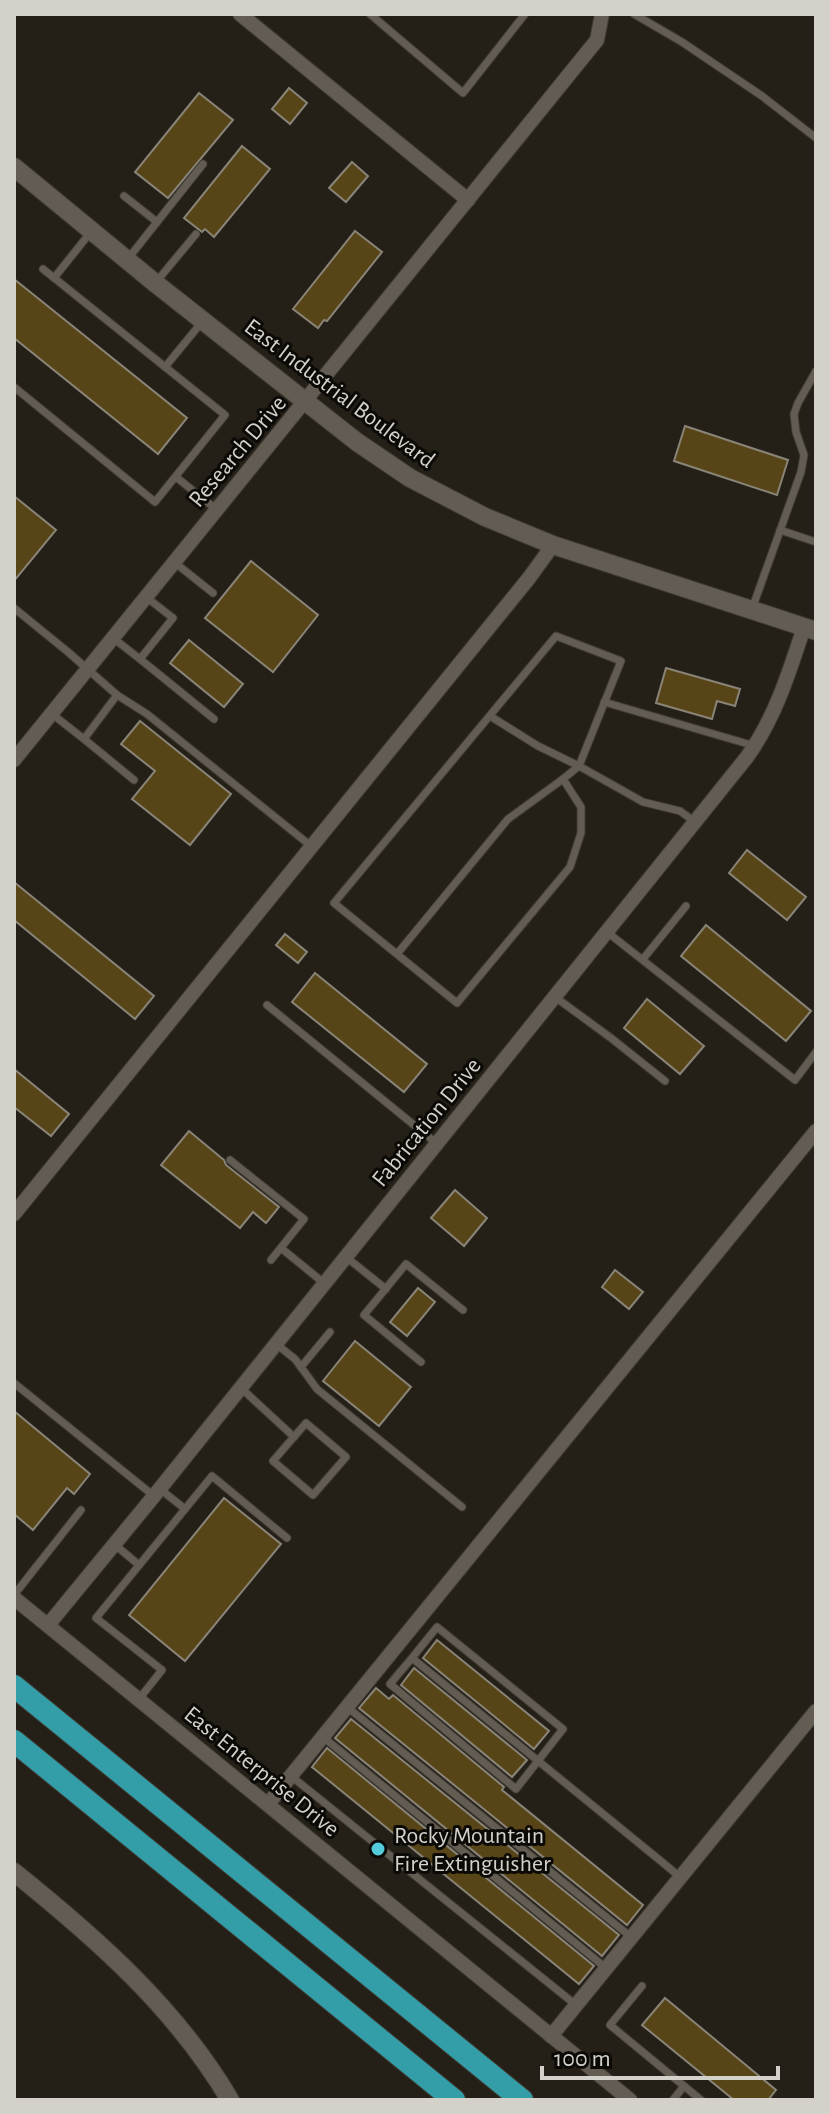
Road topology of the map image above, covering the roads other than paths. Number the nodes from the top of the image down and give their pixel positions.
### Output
1 (240, 14) edge
2 (370, 14) edge
3 (525, 14) edge
4 (602, 14) edge
5 (634, 14) edge
6 (816, 138) edge
7 (203, 164) dead end
8 (14, 167) edge
9 (124, 196) dead end
10 (468, 200) junction
11 (157, 222) junction
12 (92, 231) junction
13 (196, 234) dead end
14 (127, 260) junction
15 (43, 269) dead end
16 (54, 278) junction
17 (155, 283) junction
18 (203, 321) junction
19 (165, 367) junction
20 (816, 371) edge
21 (14, 387) edge
22 (306, 402) junction
23 (176, 477) junction
24 (217, 510) junction
25 (780, 530) junction
26 (816, 542) edge
27 (553, 545) junction
28 (174, 562) junction
29 (213, 593) dead end
30 (146, 597) junction
31 (14, 608) edge
32 (751, 610) junction
33 (810, 629) edge
34 (113, 638) junction
35 (140, 659) junction
36 (87, 670) junction
37 (117, 695) junction
38 (604, 702) junction
39 (52, 714) junction
40 (490, 716) junction
41 (214, 719) dead end
42 (84, 739) junction
43 (755, 746) junction
44 (14, 760) edge
45 (579, 766) junction
46 (563, 779) junction
47 (134, 780) dead end
48 (695, 822) junction
49 (312, 847) junction
50 (686, 906) dead end
51 (607, 932) junction
52 (397, 954) junction
53 (643, 959) junction
54 (555, 997) junction
55 (267, 1005) dead end
56 (816, 1052) edge
57 (665, 1081) dead end
58 (816, 1131) edge
59 (437, 1144) junction
60 (230, 1160) dead end
61 (14, 1214) edge
62 (281, 1248) junction
63 (346, 1257) junction
64 (271, 1260) dead end
65 (325, 1284) junction
66 (386, 1289) junction
67 (463, 1310) dead end
68 (330, 1332) dead end
69 (276, 1344) junction
70 (421, 1362) dead end
71 (301, 1367) junction
72 (14, 1383) edge
73 (241, 1388) junction
74 (294, 1437) junction
75 (157, 1492) junction
76 (462, 1507) dead end
77 (185, 1509) junction
78 (81, 1510) dead end
79 (287, 1538) dead end
80 (114, 1544) junction
81 (139, 1565) junction
82 (14, 1596) edge
83 (48, 1625) junction
84 (412, 1658) junction
85 (14, 1686) edge
86 (139, 1699) junction
87 (347, 1707) junction
88 (816, 1711) edge
89 (323, 1737) junction
90 (14, 1741) edge
91 (538, 1761) junction
92 (291, 1776) junction
93 (268, 1804) junction
94 (14, 1872) edge
95 (680, 1877) junction
96 (631, 1937) junction
97 (606, 1968) junction
98 (642, 1986) dead end
99 (576, 2005) junction
100 (551, 2036) junction
101 (684, 2086) junction
102 (230, 2100) edge
103 (454, 2100) edge
104 (522, 2100) edge
105 (630, 2100) edge
106 (673, 2100) edge
107 (701, 2100) edge

1 - 10 street
2 - 3 lane
4 - 10 street, Research Drive
5 - 6 lane
7 - 11 lane
8 - 12 street, East Industrial Boulevard
9 - 11 lane
10 - 22 street, Research Drive
11 - 14 lane
12 - 14 street, East Industrial Boulevard
12 - 16 lane
13 - 17 lane
14 - 17 street, East Industrial Boulevard
15 - 16 lane
16 - 19 lane
17 - 18 street, East Industrial Boulevard
18 - 19 lane
18 - 22 street, East Industrial Boulevard
19 - 23 lane
20 - 25 lane
21 - 23 lane
22 - 24 street, Research Drive
22 - 27 street, East Industrial Boulevard
23 - 24 lane
24 - 28 street, Research Drive
25 - 26 lane
25 - 32 lane
27 - 32 street, East Industrial Boulevard
27 - 49 street
28 - 29 lane
28 - 30 street, Research Drive
30 - 34 street, Research Drive
30 - 35 lane
31 - 36 lane
32 - 33 street, East Industrial Boulevard
33 - 43 street, Fabrication Drive
34 - 35 lane
34 - 36 street, Research Drive
35 - 41 lane
36 - 37 lane
36 - 39 street, Research Drive
37 - 42 lane
37 - 49 lane
38 - 40 lane
38 - 43 lane
38 - 45 lane
39 - 42 lane
39 - 44 street, Research Drive
40 - 45 lane
40 - 52 lane
42 - 47 lane
43 - 48 street, Fabrication Drive
45 - 46 lane
45 - 48 lane
46 - 52 lane
46 - 52 lane
48 - 51 street, Fabrication Drive
49 - 61 street
50 - 53 lane
51 - 53 lane
51 - 54 street, Fabrication Drive
53 - 56 lane
54 - 57 lane
54 - 59 street, Fabrication Drive
55 - 59 lane
58 - 87 street
59 - 63 street, Fabrication Drive
60 - 62 lane
62 - 64 lane
62 - 65 lane
63 - 65 street, Fabrication Drive
63 - 66 lane
65 - 69 street, Fabrication Drive
66 - 67 lane
66 - 70 lane
68 - 71 lane
69 - 71 lane
69 - 73 street, Fabrication Drive
71 - 76 lane
72 - 75 lane
73 - 74 lane
73 - 75 street, Fabrication Drive
74 - 74 lane
75 - 77 lane
75 - 80 street, Fabrication Drive
77 - 79 lane
77 - 81 lane
78 - 82 lane
80 - 81 lane
80 - 83 street, Fabrication Drive
81 - 86 lane
82 - 83 street, East Enterprise Drive
83 - 86 street, East Enterprise Drive
84 - 91 lane
84 - 91 lane
84 - 91 lane
85 - 104 highway
86 - 93 street, East Enterprise Drive
87 - 89 street
87 - 96 lane
88 - 95 street
89 - 92 street
89 - 97 lane
90 - 103 highway
91 - 95 lane
92 - 93 street
92 - 99 lane
93 - 100 street, East Enterprise Drive
94 - 102 street
95 - 96 street
96 - 97 street
97 - 99 street
98 - 101 lane
99 - 100 street
100 - 105 street, East Enterprise Drive
101 - 106 lane
101 - 107 lane

